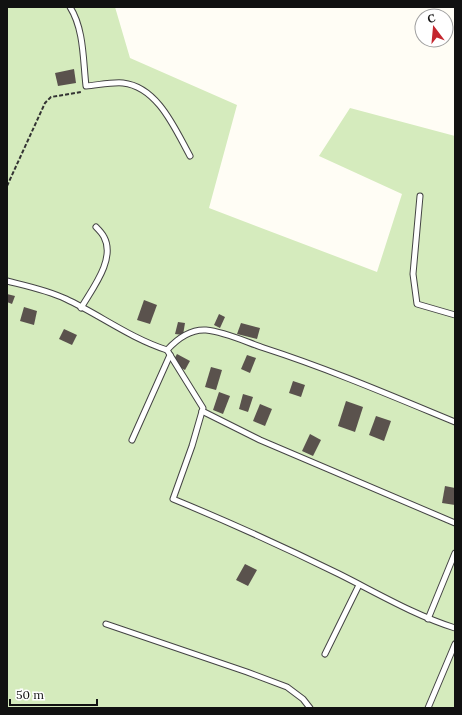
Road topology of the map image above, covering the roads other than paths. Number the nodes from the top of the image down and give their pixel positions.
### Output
1 (70, 7) edge
2 (190, 156) dead end
3 (420, 196) dead end
4 (96, 227) dead end
5 (7, 281) edge
6 (81, 308) junction
7 (455, 315) edge
8 (167, 350) junction
9 (170, 355) junction
10 (202, 411) junction
11 (455, 422) edge
12 (132, 440) dead end
13 (455, 523) edge
14 (455, 554) edge
15 (359, 585) junction
16 (428, 619) junction
17 (106, 624) dead end
18 (455, 628) edge
19 (455, 644) edge
20 (325, 654) dead end
21 (310, 708) edge
22 (428, 708) edge

1 - 2 lane
3 - 7 lane
4 - 6 lane
5 - 6 lane
6 - 8 lane
8 - 9 lane
8 - 11 lane
9 - 10 lane
9 - 12 lane
10 - 13 lane
10 - 15 lane
14 - 16 lane
15 - 16 lane
15 - 20 lane
16 - 18 lane
17 - 21 lane
19 - 22 lane

